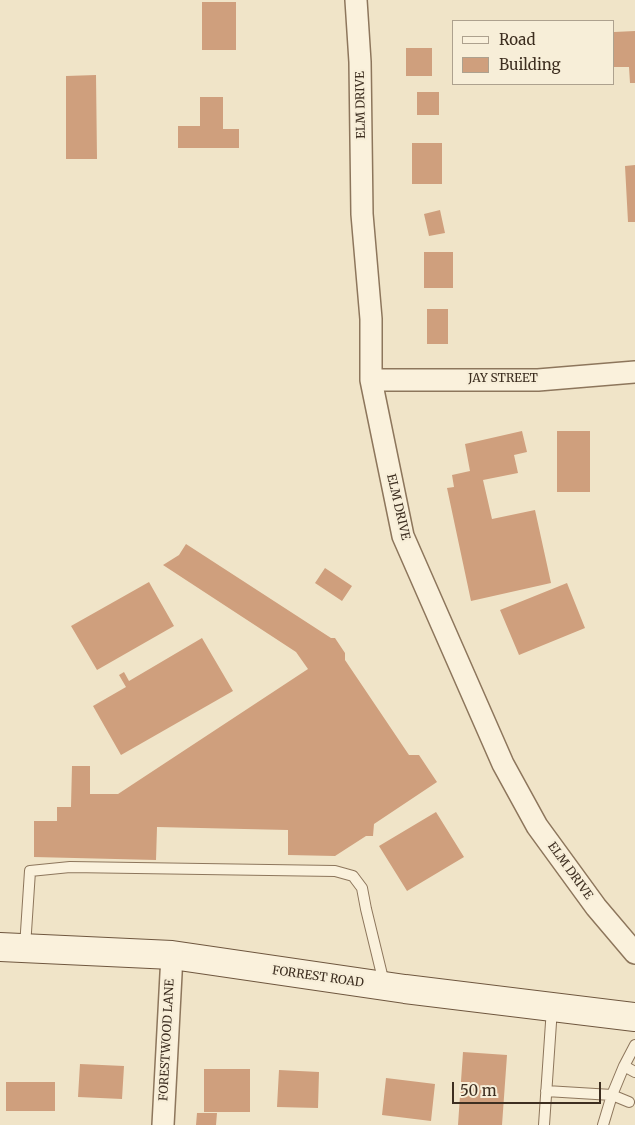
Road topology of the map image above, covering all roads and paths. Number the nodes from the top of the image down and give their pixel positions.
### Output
1 (356, 0) edge
2 (635, 372) edge
3 (371, 380) junction
4 (12, 947) edge
5 (635, 953) edge
6 (172, 956) junction
7 (385, 986) junction
8 (552, 1007) junction
9 (635, 1017) edge
10 (635, 1045) edge
11 (624, 1066) junction
12 (635, 1072) edge
13 (546, 1091) junction
14 (612, 1095) junction
15 (629, 1102) dead end
16 (163, 1125) edge
17 (544, 1125) edge
18 (603, 1125) edge

1 - 3 street, ELM DRIVE
2 - 3 street, JAY STREET
3 - 5 street, ELM DRIVE
4 - 6 main road, FORREST ROAD
4 - 7 lane
6 - 7 main road, FORREST ROAD
6 - 16 street, FORESTWOOD LANE
7 - 8 main road, FORREST ROAD
8 - 9 main road, FORREST ROAD
8 - 13 lane
10 - 11 lane
11 - 12 lane
11 - 14 lane
13 - 14 lane
13 - 17 lane
14 - 15 lane
14 - 18 lane

